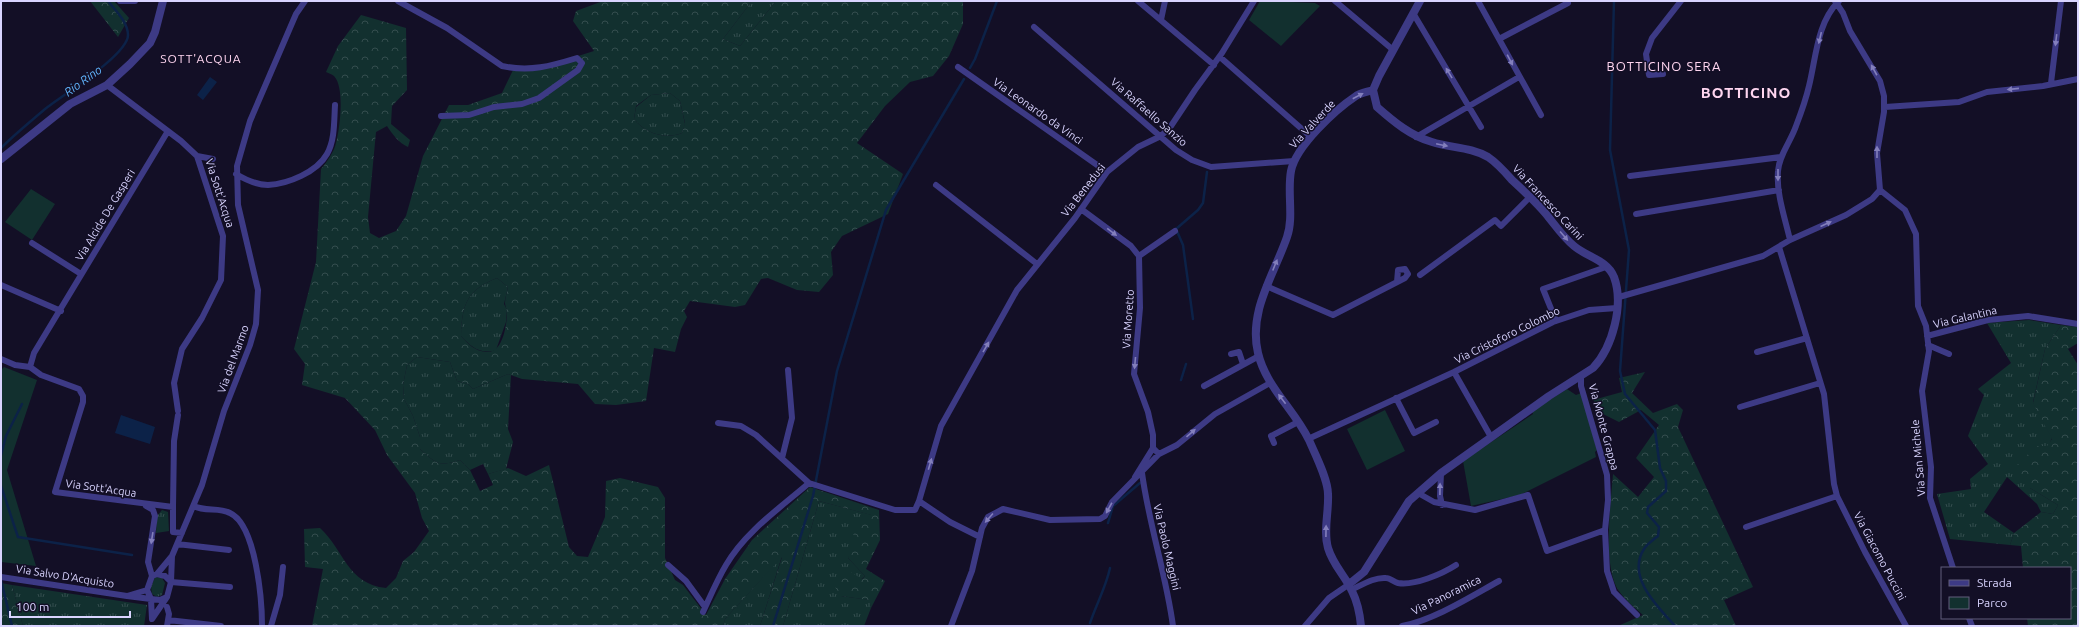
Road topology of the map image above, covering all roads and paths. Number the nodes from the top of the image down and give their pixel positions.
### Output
1 (120, 1) edge
2 (135, 1) edge
3 (164, 1) edge
4 (305, 1) edge
5 (398, 1) edge
6 (1138, 1) edge
7 (1164, 1) edge
8 (1254, 1) edge
9 (1335, 1) edge
10 (1420, 1) edge
11 (1478, 1) edge
12 (1681, 1) edge
13 (2061, 1) edge
14 (1837, 2) edge
15 (1568, 3) dead end
16 (1413, 13) junction
17 (1161, 20) junction
18 (1034, 27) dead end
19 (1499, 39) junction
20 (1392, 49) junction
21 (1220, 57) junction
22 (1214, 65) junction
23 (958, 67) dead end
24 (1663, 74) dead end
25 (1519, 78) junction
26 (2078, 79) edge
27 (2051, 83) junction
28 (107, 85) junction
29 (1373, 90) junction
30 (335, 105) dead end
31 (1469, 106) junction
32 (1884, 107) junction
33 (1541, 115) dead end
34 (441, 116) dead end
35 (1481, 127) dead end
36 (168, 131) junction
37 (1162, 136) junction
38 (1312, 137) junction
39 (1416, 137) junction
40 (198, 156) junction
41 (1781, 157) junction
42 (1, 159) edge
43 (213, 159) dead end
44 (1294, 161) junction
45 (1107, 172) junction
46 (236, 174) junction
47 (1630, 176) dead end
48 (936, 185) dead end
49 (1779, 190) junction
50 (1880, 190) junction
51 (1530, 197) junction
52 (1081, 209) junction
53 (1636, 214) dead end
54 (1175, 231) dead end
55 (1790, 240) junction
56 (32, 243) dead end
57 (1778, 247) junction
58 (1139, 256) junction
59 (1037, 264) junction
60 (1606, 267) junction
61 (81, 274) junction
62 (1420, 275) dead end
63 (1397, 282) dead end
64 (1, 285) edge
65 (1266, 286) junction
66 (1620, 296) junction
67 (1617, 308) junction
68 (61, 311) junction
69 (1556, 321) junction
70 (2078, 324) edge
71 (1927, 336) junction
72 (1807, 338) junction
73 (1928, 345) junction
74 (1757, 352) dead end
75 (1231, 354) dead end
76 (1949, 354) dead end
77 (1259, 356) junction
78 (1, 359) edge
79 (1244, 364) junction
80 (30, 367) junction
81 (788, 370) dead end
82 (1454, 372) junction
83 (1581, 376) junction
84 (1820, 383) junction
85 (1270, 384) junction
86 (1204, 386) dead end
87 (1396, 398) junction
88 (1740, 407) dead end
89 (1298, 422) junction
90 (1436, 422) dead end
91 (718, 423) dead end
92 (1491, 437) junction
93 (1308, 438) junction
94 (1274, 443) dead end
95 (1153, 448) junction
96 (1159, 454) junction
97 (782, 458) junction
98 (1142, 473) junction
99 (1440, 473) junction
100 (1134, 478) junction
101 (809, 483) junction
102 (1418, 493) junction
103 (1837, 496) junction
104 (920, 501) junction
105 (145, 505) junction
106 (1442, 505) junction
107 (194, 506) junction
108 (173, 507) junction
109 (1746, 527) dead end
110 (1605, 530) junction
111 (182, 533) junction
112 (980, 537) junction
113 (177, 544) junction
114 (229, 550) dead end
115 (172, 556) junction
116 (668, 565) dead end
117 (1456, 565) dead end
118 (283, 567) dead end
119 (1953, 567) edge
120 (155, 575) junction
121 (3, 577) edge
122 (1499, 581) dead end
123 (171, 582) junction
124 (230, 587) dead end
125 (147, 590) junction
126 (1351, 590) junction
127 (127, 596) junction
128 (167, 597) junction
129 (151, 599) junction
130 (167, 607) dead end
131 (1637, 615) dead end
132 (152, 619) junction
133 (168, 623) edge
134 (153, 626) edge
135 (222, 626) edge
136 (262, 626) edge
137 (271, 626) edge
138 (951, 626) edge
139 (1173, 626) edge
140 (1305, 626) edge
141 (1361, 626) edge
142 (1402, 626) edge
143 (1906, 626) edge

1 - 2 street
3 - 28 street
4 - 46 street, Via del Marmo
5 - 34 street
6 - 17 street
7 - 17 street
8 - 21 street, Via Benedusi
9 - 20 street
10 - 16 street
11 - 19 street
12 - 24 street
13 -> 27 street
32 -> 14 street
14 -> 41 street
15 - 19 street
16 - 20 street
31 -> 16 street
17 - 22 street
18 - 37 street, Via Raffaello Sanzio
19 -> 25 street
20 - 29 street
21 - 22 street, Via Benedusi
21 - 38 street
22 - 37 street, Via Benedusi
23 - 45 street, Via Leonardo da Vinci
25 - 31 street
25 - 33 street
26 - 27 street
27 -> 32 street
28 - 36 street, Via Sott'Acqua
28 - 42 street
38 -> 29 street, Via Valverde
29 - 39 street, Via Francesco Carini
30 - 46 street
31 - 35 street
31 - 39 street
50 -> 32 street
36 - 40 street, Via Sott'Acqua
36 - 61 street, Via Alcide De Gasperi
37 - 44 street, Via Raffaello Sanzio
37 - 45 street, Via Benedusi
38 - 44 street, Via Valverde
39 -> 51 street, Via Francesco Carini
40 - 43 street
40 - 108 street, Via Sott'Acqua
41 - 47 street
41 -> 49 street
65 -> 44 street, Via Valverde
45 - 52 street, Via Benedusi
46 - 107 street, Via del Marmo
48 - 59 street
49 - 53 street
49 - 55 street
55 -> 50 street
50 - 71 street, Via San Michele
51 -> 60 street, Via Francesco Carini
51 - 62 street
52 -> 58 street
52 - 59 street, Via Benedusi
54 - 58 street
55 - 57 street
56 - 61 street
57 - 66 street
57 - 72 street, Via Giacomo Puccini
58 -> 95 street, Via Moretto
104 -> 59 street, Via Benedusi
60 - 66 street, Via Francesco Carini
60 - 69 street
61 - 68 street, Via Alcide De Gasperi
63 - 65 street
64 - 68 street
65 - 77 street, Via Valverde
66 - 67 street, Via Francesco Carini
67 - 69 street, Via Cristoforo Colombo
67 - 83 street, Via Francesco Carini
68 - 80 street, Via Alcide De Gasperi
69 - 82 street, Via Cristoforo Colombo
70 - 71 street, Via Galantina
71 - 73 street, Via San Michele
72 - 74 street
72 - 84 street, Via Giacomo Puccini
73 - 76 street
73 - 119 street, Via San Michele
75 - 79 street
77 - 79 street
77 - 85 street, Via Valverde
78 - 80 street
79 - 86 street
80 - 105 street, Via Sott'Acqua
81 - 97 street
82 - 87 street, Via Cristoforo Colombo
82 - 92 street, Via Cristoforo Colombo
83 - 92 street, Via Francesco Carini
83 - 110 street, Via Monte Grappa
84 - 88 street
84 - 103 street, Via Giacomo Puccini
89 -> 85 street, Via Valverde
96 -> 85 street
87 - 90 street
87 - 93 street, Via Cristoforo Colombo
89 - 93 street, Via Valverde
89 - 94 street
91 - 97 street
92 - 99 street, Via Francesco Carini
126 -> 93 street, Via Valverde
95 - 96 street
95 - 100 street
96 - 98 street
97 - 101 street
98 - 100 street
98 - 139 street, Via Paolo Maggini
99 - 102 street, Via Francesco Carini
106 -> 99 street
100 -> 112 street
101 - 104 street
101 - 116 street
102 - 106 street
102 - 126 street, Via Francesco Carini
103 - 109 street
103 - 143 street, Via Giacomo Puccini
104 - 112 street
105 - 108 street, Via Sott'Acqua
105 -> 120 street, Via Sott'Acqua
106 - 110 street
107 - 111 street, Via del Marmo
107 - 136 street
108 - 111 street, Via Sott'Acqua
110 - 131 street, Via Monte Grappa
111 - 113 street, Via del Marmo
112 - 138 street
113 - 114 street
113 - 115 street, Via del Marmo
115 - 120 street, Via del Marmo
115 - 123 street, Via del Marmo
117 - 126 street
118 - 137 street
120 - 123 street
120 - 125 street
121 - 127 street, Via Salvo D'Acquisto
122 - 142 street, Via Panoramica
123 - 124 street
123 - 128 street
125 - 127 street, Via Salvo D'Acquisto
125 - 129 street
126 - 140 street
126 - 141 street
127 - 129 street, Via Salvo D'Acquisto
128 - 129 street
128 - 132 street
129 - 132 street
130 - 133 street
132 - 134 street
133 - 135 street

